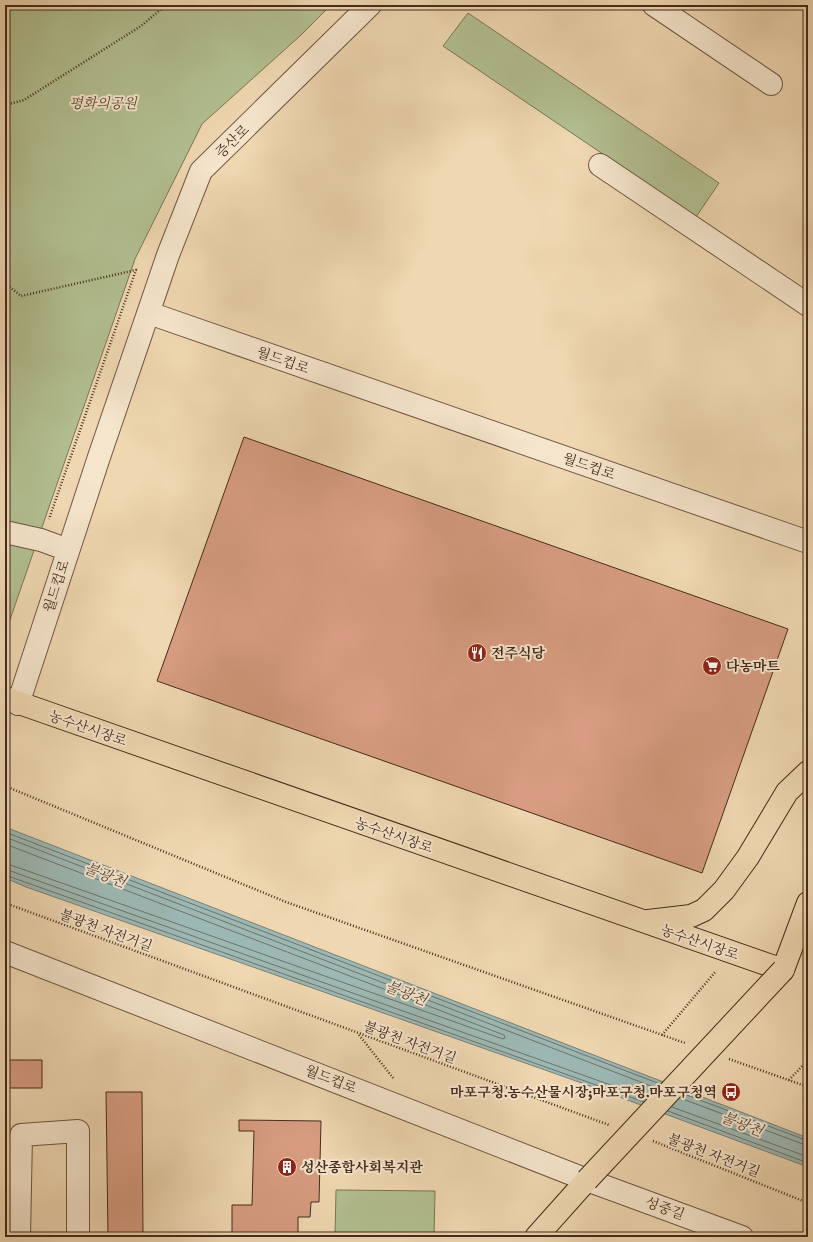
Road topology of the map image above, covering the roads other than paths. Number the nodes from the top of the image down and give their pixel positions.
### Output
1 (370, 5) edge
2 (654, 5) edge
3 (771, 84) dead end
4 (600, 164) dead end
5 (808, 305) edge
6 (149, 312) junction
7 (5, 532) edge
8 (808, 542) edge
9 (68, 550) junction
10 (11, 701) edge
11 (808, 772) edge
12 (808, 903) edge
13 (641, 921) junction
14 (5, 952) edge
15 (783, 970) junction
16 (587, 1180) junction
17 (20, 1237) edge
18 (78, 1237) edge
19 (536, 1237) edge
20 (742, 1237) edge

1 - 6 street, 증산로
2 - 3 street
4 - 5 street
6 - 8 street, 월드컵로
6 - 9 street, 월드컵로
7 - 9 street
9 - 10 street, 월드컵로
10 - 13 main road, 농수산시장로
11 - 13 main road
12 - 15 main road
13 - 15 main road, 농수산시장로
14 - 16 street, 월드컵로
15 - 16 main road, bridge
16 - 19 main road
16 - 20 street, 성중길
17 - 18 street

